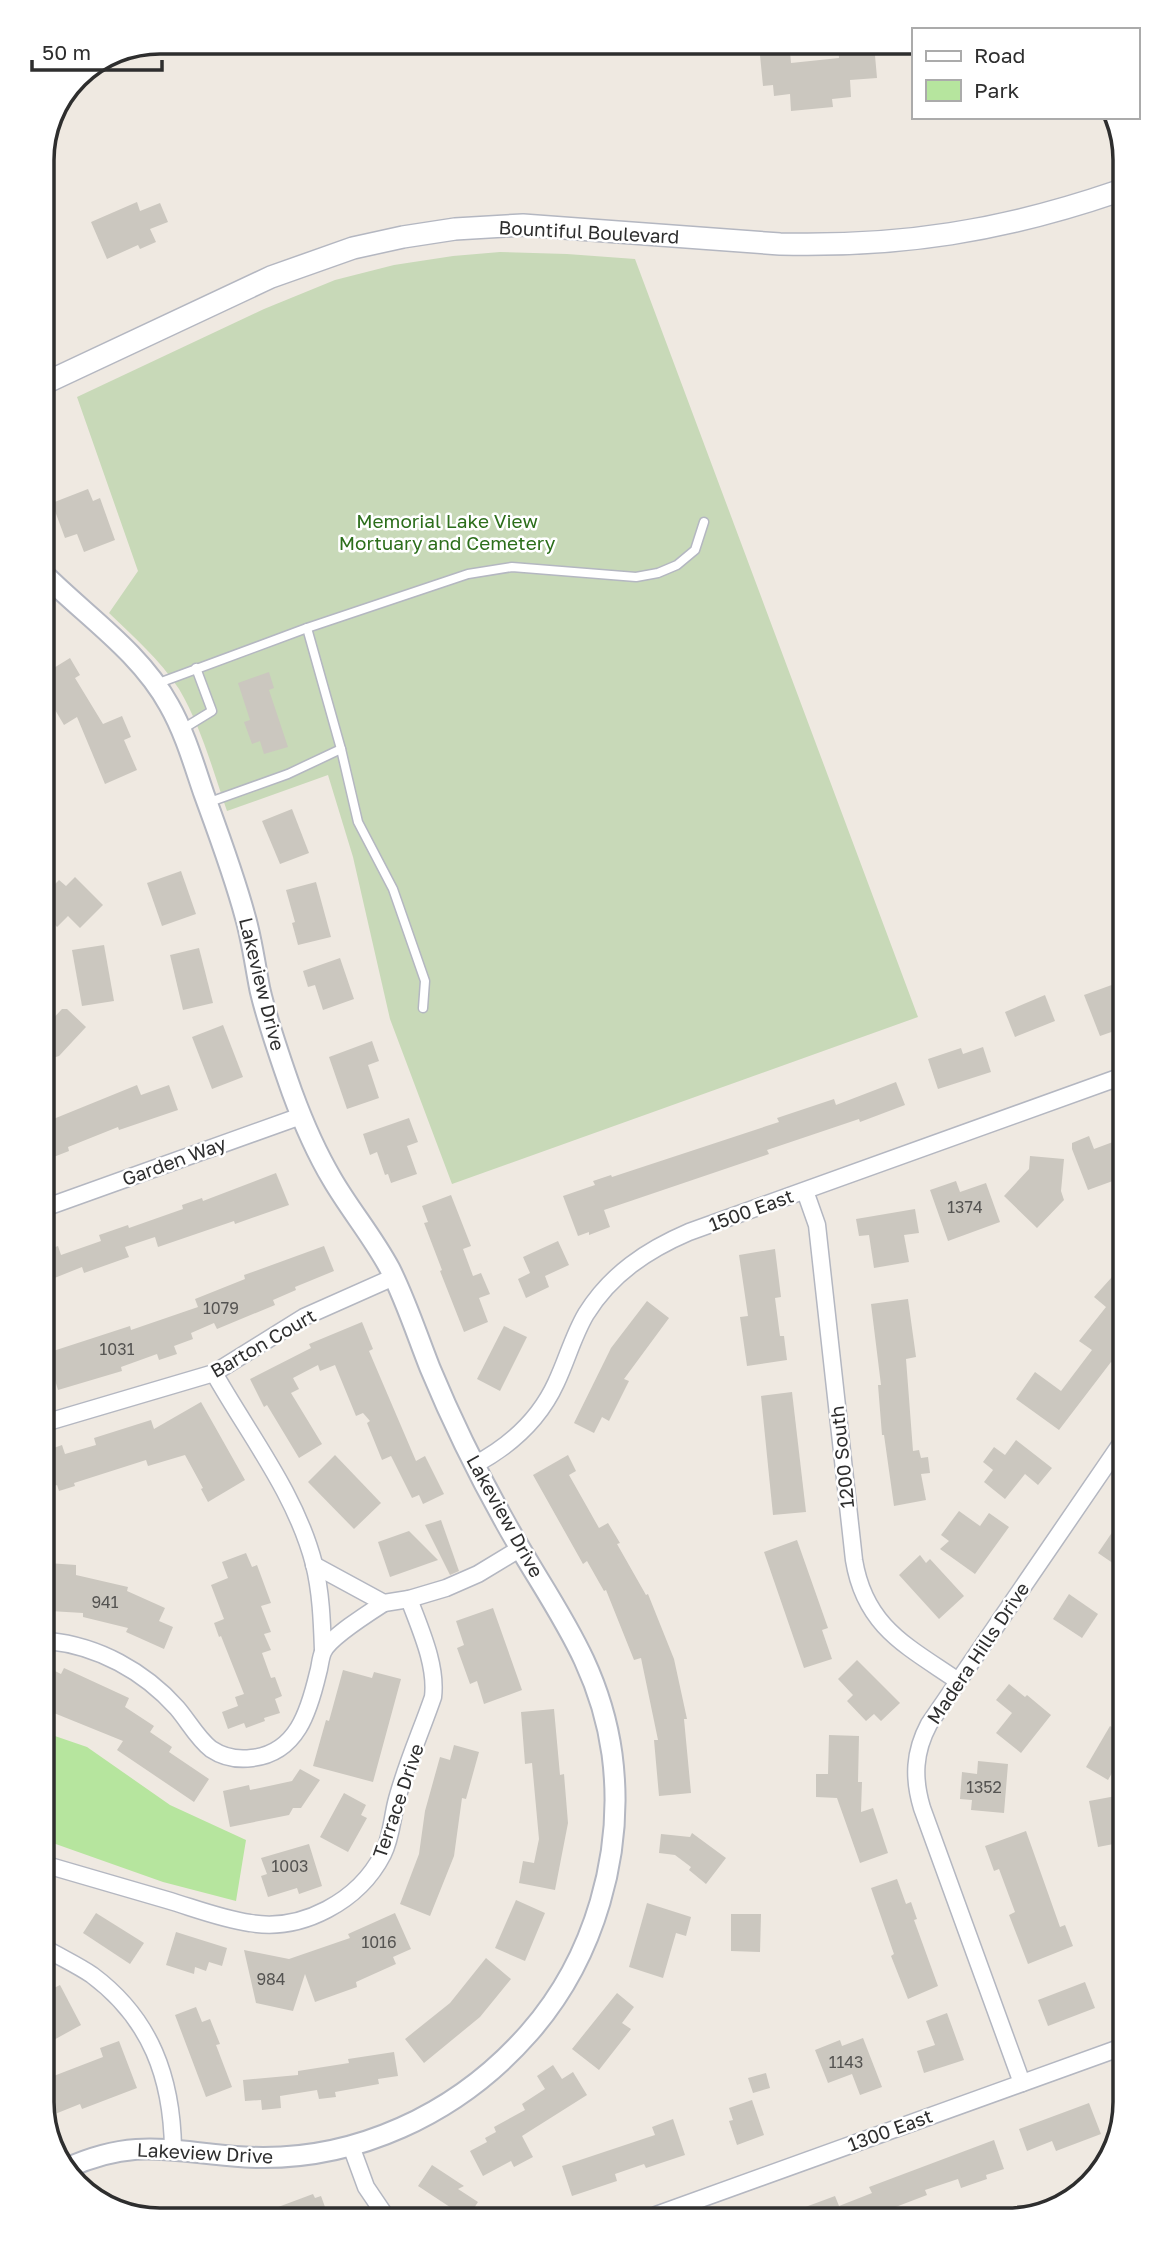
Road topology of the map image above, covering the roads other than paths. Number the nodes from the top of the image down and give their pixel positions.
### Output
1 (1113, 193) edge
2 (54, 379) edge
3 (704, 522) dead end
4 (54, 583) edge
5 (307, 628) junction
6 (196, 668) junction
7 (156, 684) junction
8 (181, 730) junction
9 (341, 749) junction
10 (207, 803) junction
11 (423, 1008) dead end
12 (1113, 1080) edge
13 (301, 1116) junction
14 (805, 1191) junction
15 (54, 1204) edge
16 (394, 1277) junction
17 (214, 1373) junction
18 (54, 1420) edge
19 (1113, 1455) edge
20 (474, 1465) junction
21 (521, 1548) junction
22 (314, 1565) junction
23 (409, 1599) junction
24 (384, 1603) junction
25 (54, 1642) edge
26 (323, 1650) junction
27 (958, 1681) junction
28 (54, 1867) edge
29 (54, 1953) edge
30 (1113, 2050) edge
31 (1022, 2083) junction
32 (351, 2146) junction
33 (173, 2149) junction
34 (75, 2165) edge
35 (380, 2208) edge
36 (675, 2208) edge

1 - 2 main road, Bountiful Boulevard
3 - 5 lane
4 - 7 street, Lakeview Drive
5 - 6 lane
5 - 9 lane
6 - 7 lane
6 - 8 lane
7 - 8 street, Lakeview Drive
8 - 10 street, Lakeview Drive
9 - 10 lane
9 - 11 lane
10 - 13 street, Lakeview Drive
12 - 14 street, 1500 East
13 - 15 street, Garden Way
13 - 16 street, Lakeview Drive
14 - 20 street, 1500 East
14 - 27 street, 1200 South
16 - 17 street, Barton Court
16 - 20 street, Lakeview Drive
17 - 18 street, Barton Court
17 - 22 street
19 - 27 street, Madera Hills Drive
20 - 21 street, Lakeview Drive
21 - 23 street
21 - 32 street, Lakeview Drive
22 - 24 street
22 - 26 street
23 - 24 street
23 - 28 street, Terrace Drive
24 - 26 street
25 - 26 street
27 - 31 street, Madera Hills Drive
29 - 33 street
30 - 31 street, 1300 East
31 - 36 street, 1300 East
32 - 33 street, Lakeview Drive
32 - 35 street
33 - 34 street, Lakeview Drive

